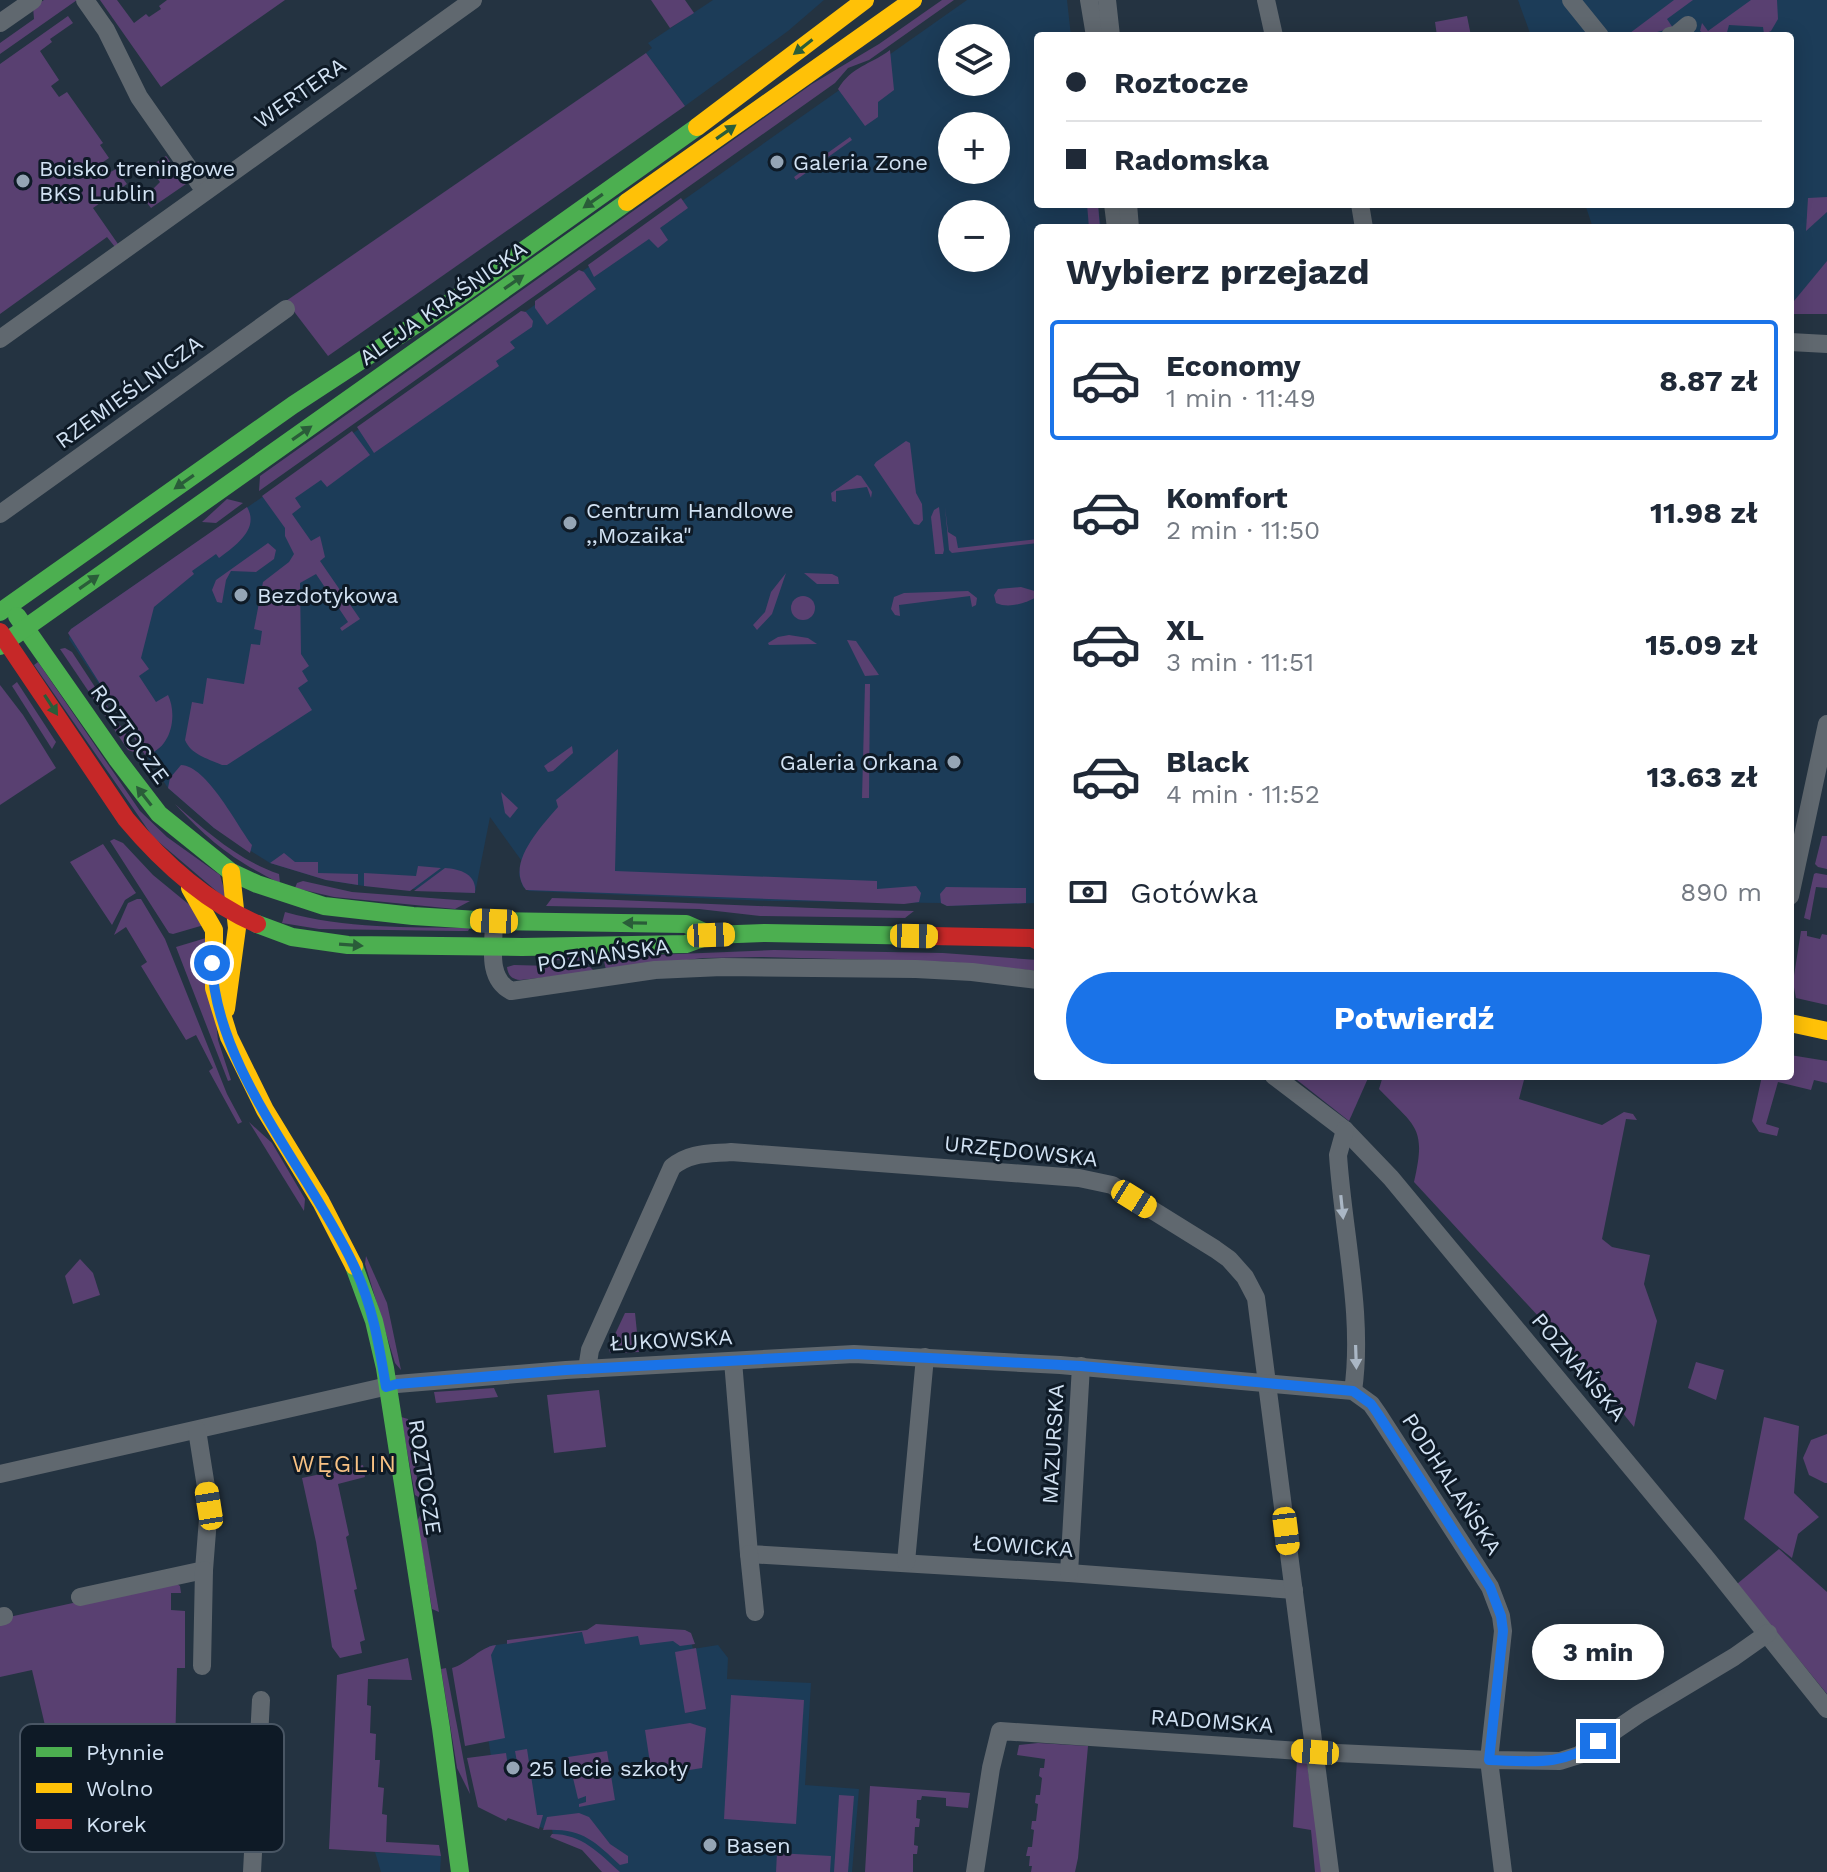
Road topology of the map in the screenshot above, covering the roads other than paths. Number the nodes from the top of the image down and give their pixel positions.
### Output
1 (33, 0) edge
2 (85, 0) edge
3 (473, 0) edge
4 (865, 0) edge
5 (913, 0) edge
6 (1089, 0) edge
7 (1107, 0) edge
8 (1266, 0) edge
9 (1571, 0) edge
10 (0, 23) edge
11 (1688, 25) dead end
12 (1094, 32) edge
13 (1111, 32) edge
14 (1273, 32) edge
15 (1597, 32) edge
16 (1680, 32) edge
17 (204, 190) junction
18 (286, 309) dead end
19 (0, 339) edge
20 (1794, 342) edge
21 (1827, 344) edge
22 (0, 514) edge
23 (3, 603) edge
24 (26, 628) junction
25 (2, 640) edge
26 (1827, 724) edge
27 (231, 872) junction
28 (1794, 877) edge
29 (186, 883) junction
30 (285, 895) junction
31 (236, 914) junction
32 (494, 921) junction
33 (274, 932) junction
34 (215, 935) junction
35 (711, 935) junction
36 (1034, 938) edge
37 (236, 945) junction
38 (494, 948) junction
39 (1034, 980) edge
40 (1794, 1024) edge
41 (226, 1031) junction
42 (1827, 1031) edge
43 (1279, 1080) edge
44 (1345, 1130) junction
45 (925, 1357) junction
46 (733, 1361) junction
47 (1081, 1366) junction
48 (587, 1369) junction
49 (1267, 1384) junction
50 (386, 1387) junction
51 (1353, 1391) junction
52 (197, 1430) junction
53 (0, 1474) edge
54 (749, 1554) junction
55 (906, 1562) junction
56 (204, 1570) junction
57 (1069, 1573) junction
58 (1294, 1590) junction
59 (80, 1597) dead end
60 (755, 1612) dead end
61 (1768, 1633) junction
62 (202, 1666) dead end
63 (261, 1700) dead end
64 (1827, 1709) edge
65 (260, 1724) edge
66 (1315, 1752) junction
67 (1489, 1760) junction
68 (449, 1774) junction
69 (253, 1852) edge
70 (252, 1872) edge
71 (460, 1872) edge
72 (476, 1872) edge
73 (975, 1872) edge
74 (1330, 1872) edge
75 (1503, 1872) edge

1 - 10 street
2 - 17 street
3 - 17 street, WERTERA
4 -> 23 street, ALEJA KRAŚNICKA
24 -> 5 street, ALEJA KRAŚNICKA
6 - 12 street
7 - 13 street
8 - 14 street
9 - 15 street
11 - 16 street
17 - 19 street, WERTERA
18 - 22 street, RZEMIEŚLNICZA
20 - 21 street
23 - 24 street, ROZTOCZE
24 - 25 street, ALEJA KRAŚNICKA
27 -> 24 street, ROZTOCZE
25 -> 29 street
26 - 28 street
27 - 30 street, ROZTOCZE
27 - 31 street, ROZTOCZE
29 - 31 street
29 - 34 street
30 - 31 street
30 - 32 street, ROZTOCZE
31 - 33 street
31 - 34 street
31 - 37 street, ROZTOCZE
35 -> 32 street, ROZTOCZE
32 - 38 street, POZNAŃSKA
33 - 37 street
33 -> 38 street
34 - 41 street, ROZTOCZE
35 - 36 street
35 - 38 street
37 - 41 street, ROZTOCZE
38 - 39 street, POZNAŃSKA
40 - 42 street
41 - 50 street, ROZTOCZE
43 - 44 street, POZNAŃSKA
44 -> 51 street
44 - 61 street, POZNAŃSKA
45 - 46 street, ŁUKOWSKA
45 - 47 street, ŁUKOWSKA
45 - 55 street
46 - 48 street, ŁUKOWSKA
46 - 54 street
47 - 49 street, ŁUKOWSKA
47 - 57 street, MAZURSKA
48 - 49 street, URZĘDOWSKA
48 - 50 street, ŁUKOWSKA
49 - 51 street, ŁUKOWSKA
49 - 58 street, URZĘDOWSKA
50 - 52 street, ŁUKOWSKA
50 - 68 street, ROZTOCZE
51 - 67 street, PODHALAŃSKA
52 - 53 street, ŁUKOWSKA
52 - 56 street
54 - 55 street, ŁOWICKA
54 - 60 street
55 - 57 street, ŁOWICKA
56 - 59 street
56 - 62 street
57 - 58 street, ŁOWICKA
58 - 66 street, URZĘDOWSKA
61 - 64 street, POZNAŃSKA
61 - 67 street, RADOMSKA
63 - 65 street
66 - 67 street, RADOMSKA
66 - 73 street, RADOMSKA
66 - 74 street, URZĘDOWSKA
67 - 75 street, PODHALAŃSKA
68 - 71 street, ROZTOCZE
68 - 72 street, ROZTOCZE
69 - 70 street

